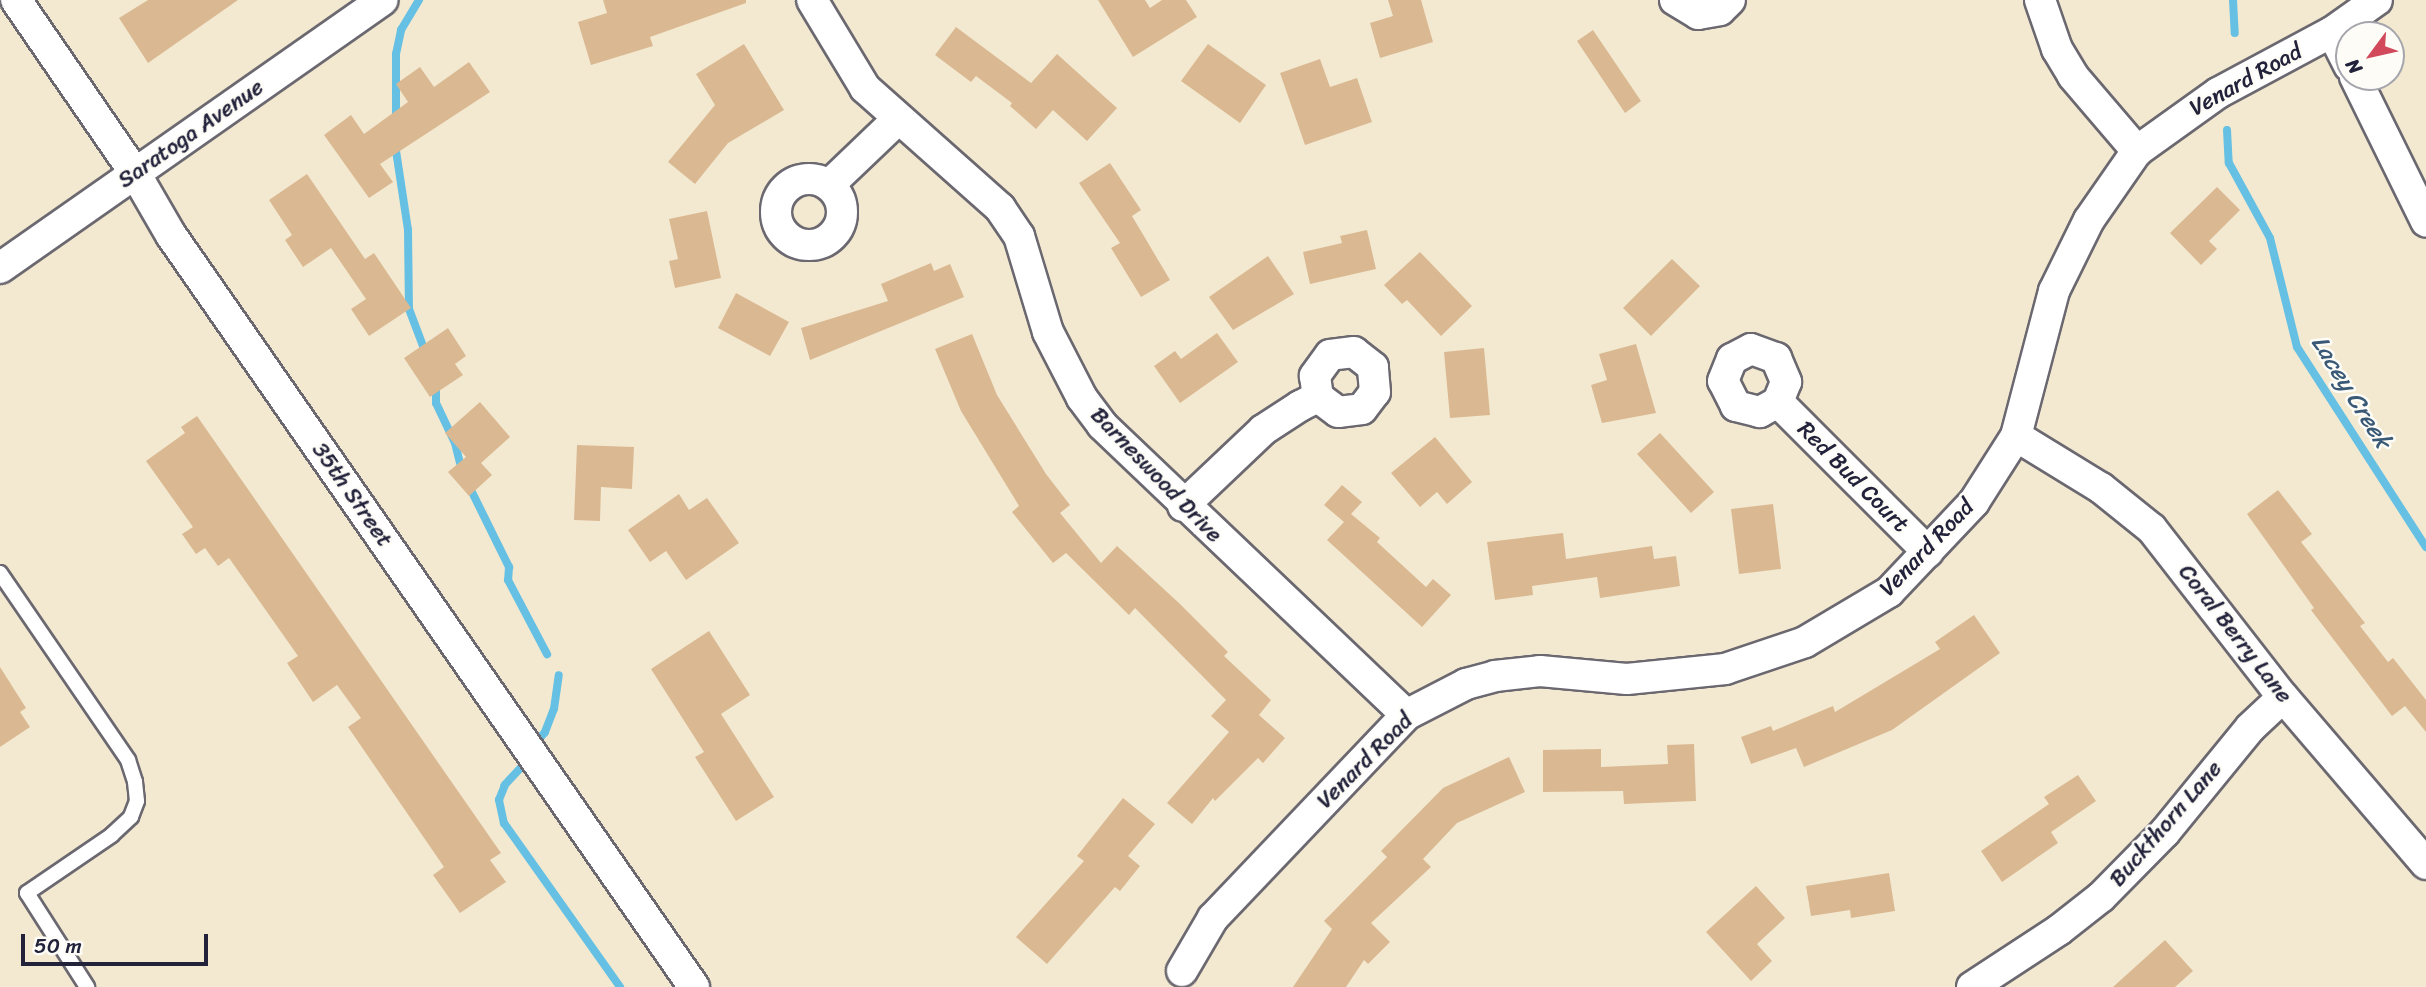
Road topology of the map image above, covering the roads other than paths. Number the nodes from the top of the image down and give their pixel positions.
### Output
1 (16, 0) edge
2 (383, 0) edge
3 (812, 0) edge
4 (1675, 0) edge
5 (1730, 0) edge
6 (2040, 0) edge
7 (2377, 0) edge
8 (2332, 32) junction
9 (2335, 38) edge
10 (2362, 91) edge
11 (898, 119) junction
12 (2137, 151) junction
13 (135, 173) junction
14 (829, 185) dead end
15 (2426, 221) edge
16 (0, 268) edge
17 (1318, 397) dead end
18 (1778, 402) dead end
19 (2016, 436) junction
20 (1183, 506) junction
21 (1928, 552) junction
22 (0, 573) edge
23 (2283, 697) junction
24 (1406, 715) junction
25 (2426, 864) edge
26 (1182, 971) dead end
27 (87, 987) edge
28 (694, 987) edge
29 (1972, 987) edge

1 - 13 street, 35th Street
2 - 13 street, Saratoga Avenue
3 - 11 street, Barneswood Drive
4 - 5 street
6 - 12 street
7 - 8 street, Venard Road
8 - 9 street
8 - 12 street, Venard Road
10 - 15 street
11 - 14 street
11 - 20 street, Barneswood Drive
12 - 19 street, Venard Road
13 - 16 street, Saratoga Avenue
13 - 28 street, 35th Street
17 - 20 street
18 - 21 street, Red Bud Court
19 - 21 street, Venard Road
19 - 23 street, Coral Berry Lane
20 - 24 street, Barneswood Drive
21 - 24 street, Venard Road
22 - 27 lane
23 - 25 street, Coral Berry Lane
23 - 29 street, Buckthorn Lane
24 - 26 street, Venard Road

